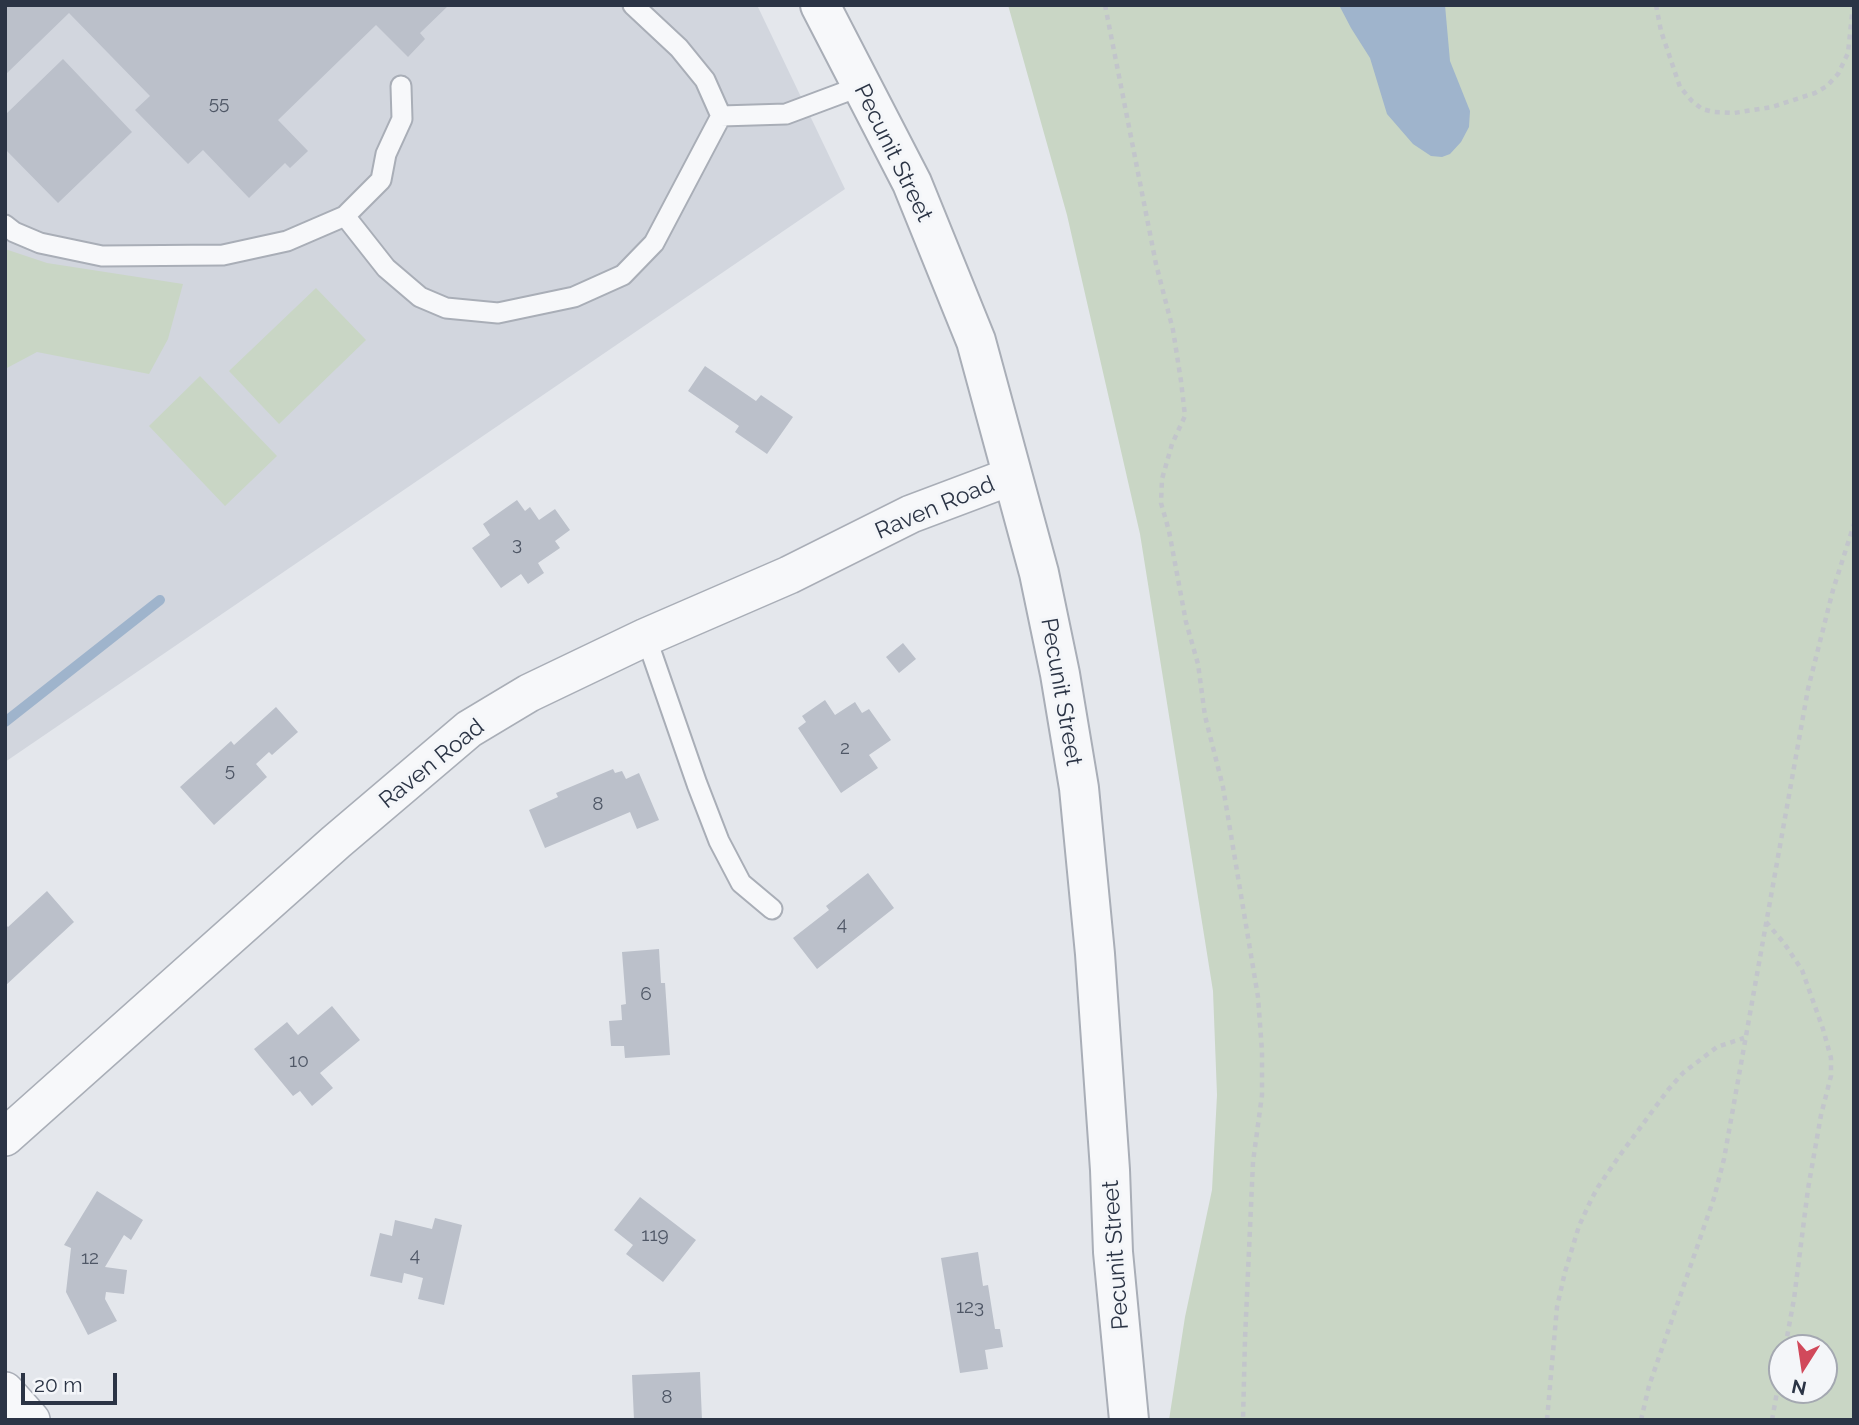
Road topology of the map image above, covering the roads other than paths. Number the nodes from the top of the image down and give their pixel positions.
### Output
1 (633, 5) edge
2 (820, 5) edge
3 (401, 86) dead end
4 (861, 86) junction
5 (721, 116) junction
6 (345, 216) junction
7 (5, 225) edge
8 (1012, 476) junction
9 (646, 637) junction
10 (772, 909) dead end
11 (5, 1137) edge
12 (5, 1391) edge
13 (32, 1420) edge
14 (1129, 1420) edge

1 - 5 lane
2 - 4 street, Pecunit Street
3 - 6 lane
4 - 5 lane
4 - 8 street, Pecunit Street
5 - 6 lane
6 - 7 lane
8 - 9 street, Raven Road
8 - 14 street, Pecunit Street
9 - 10 lane
9 - 11 street, Raven Road
12 - 13 street

